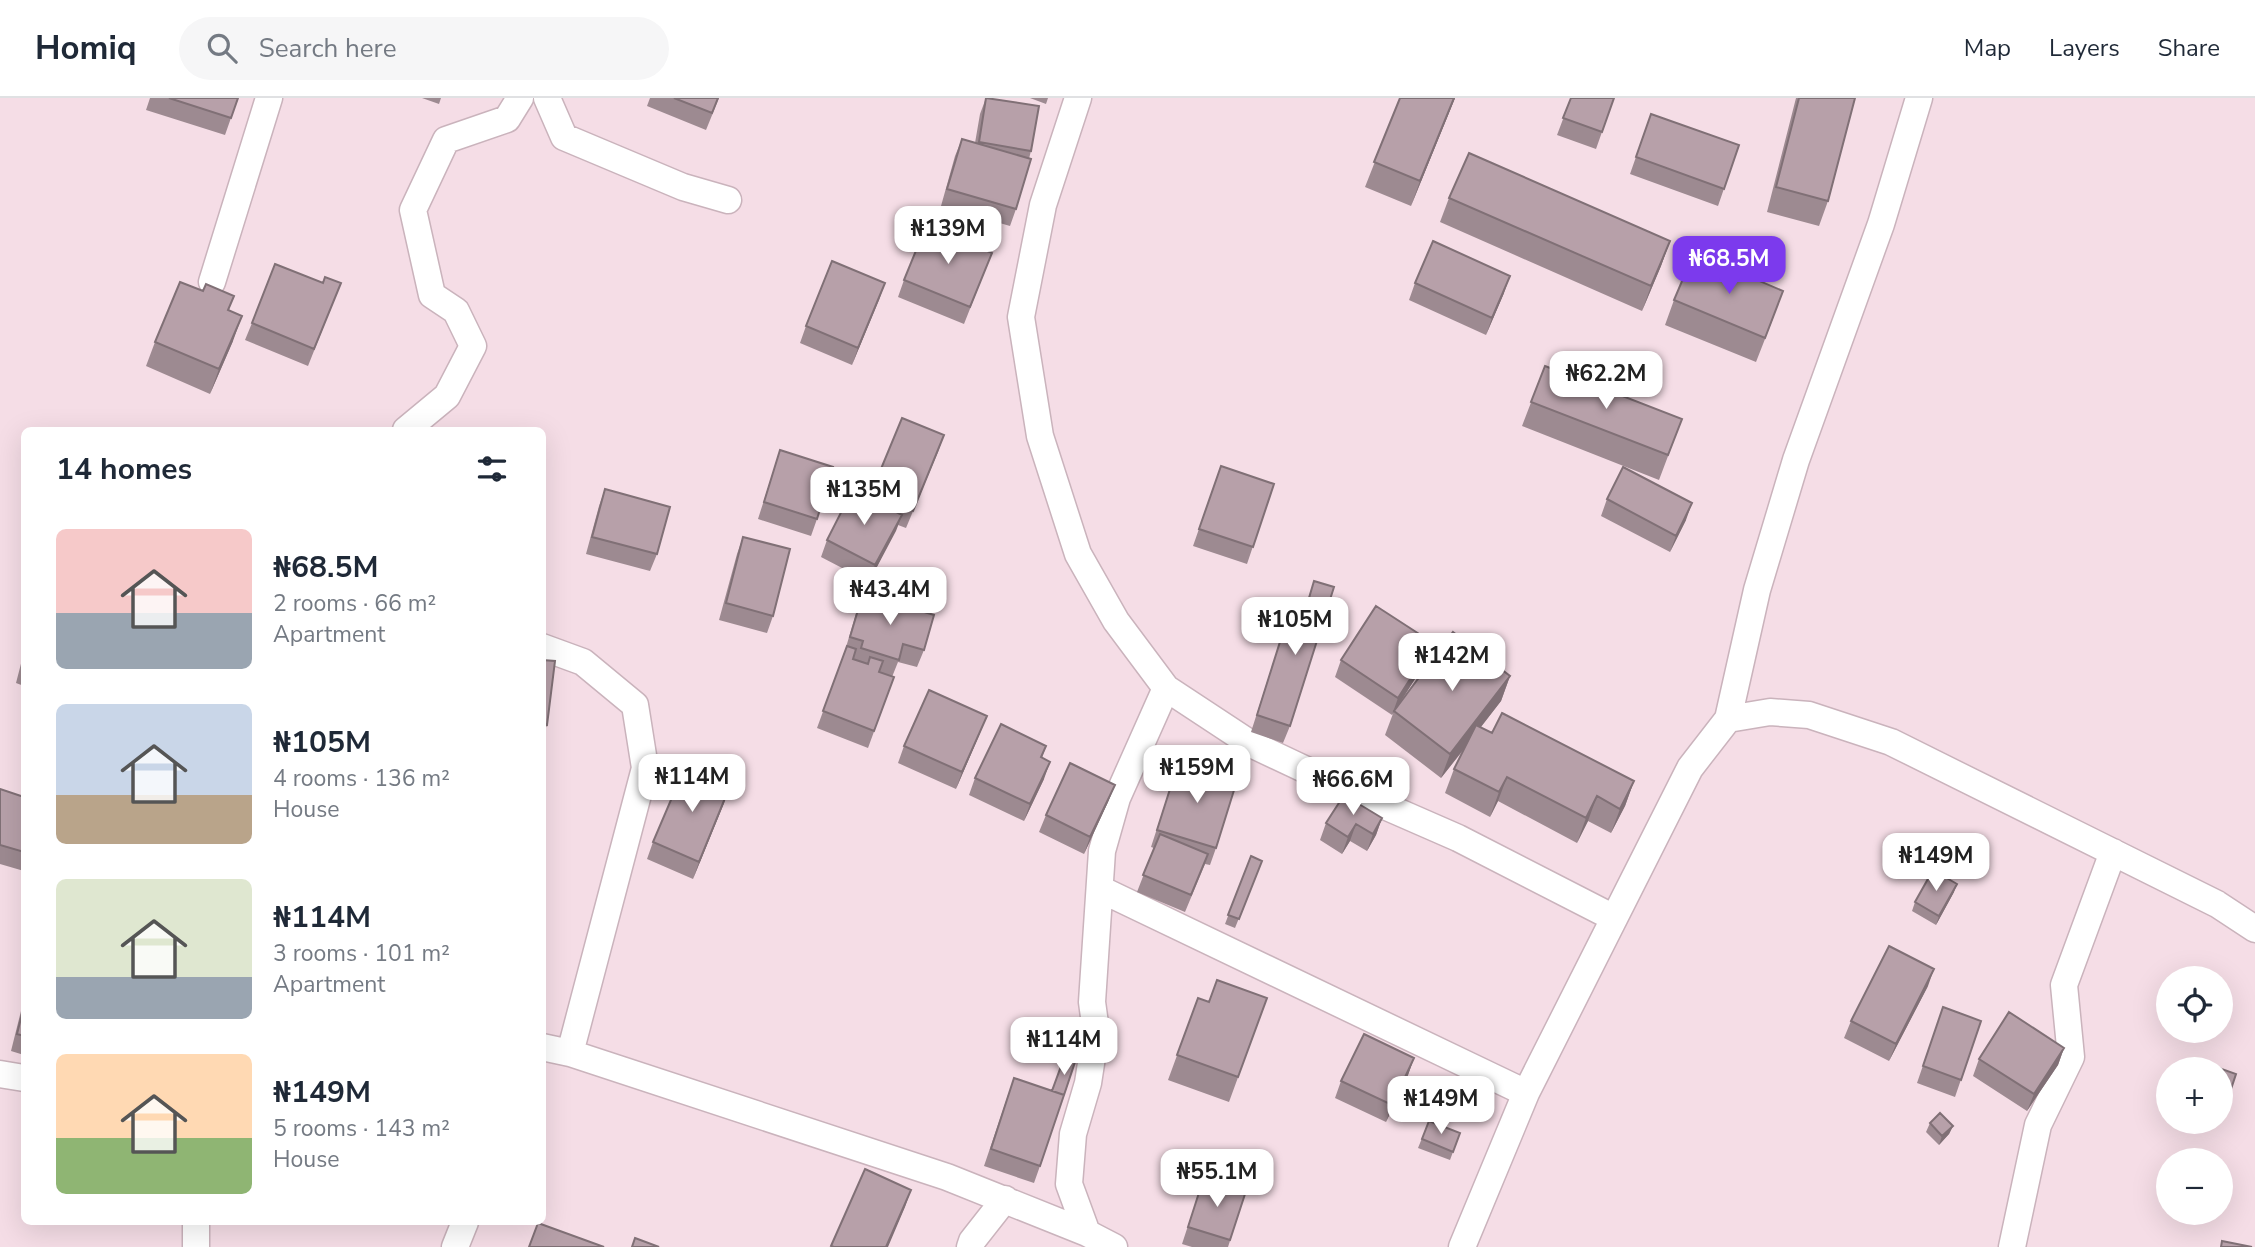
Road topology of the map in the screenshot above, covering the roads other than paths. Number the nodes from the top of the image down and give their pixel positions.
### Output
1 (270, 98) edge
2 (520, 98) edge
3 (547, 98) edge
4 (1078, 98) edge
5 (1919, 98) edge
6 (728, 200) dead end
7 (212, 282) dead end
8 (410, 427) edge
9 (546, 648) edge
10 (1166, 688) junction
11 (1728, 719) junction
12 (2113, 852) junction
13 (1100, 888) junction
14 (1614, 918) junction
15 (2255, 929) edge
16 (546, 1048) edge
17 (570, 1053) junction
18 (0, 1074) edge
19 (21, 1078) edge
20 (1525, 1093) junction
21 (1005, 1199) junction
22 (196, 1225) edge
23 (464, 1225) edge
24 (1087, 1233) junction
25 (195, 1247) edge
26 (455, 1247) edge
27 (970, 1247) edge
28 (1114, 1247) edge
29 (1462, 1247) edge
30 (2012, 1247) edge

1 - 7 street
2 - 8 street
3 - 6 street
4 - 10 street
5 - 11 street
9 - 17 street
10 - 13 street
10 - 14 street
11 - 12 street
11 - 14 street
12 - 15 street
12 - 30 street
13 - 20 street
13 - 24 street
14 - 20 street
16 - 17 street
17 - 21 street
18 - 19 street
20 - 29 street
21 - 24 street
21 - 27 street
22 - 25 street
23 - 26 street
24 - 28 street

